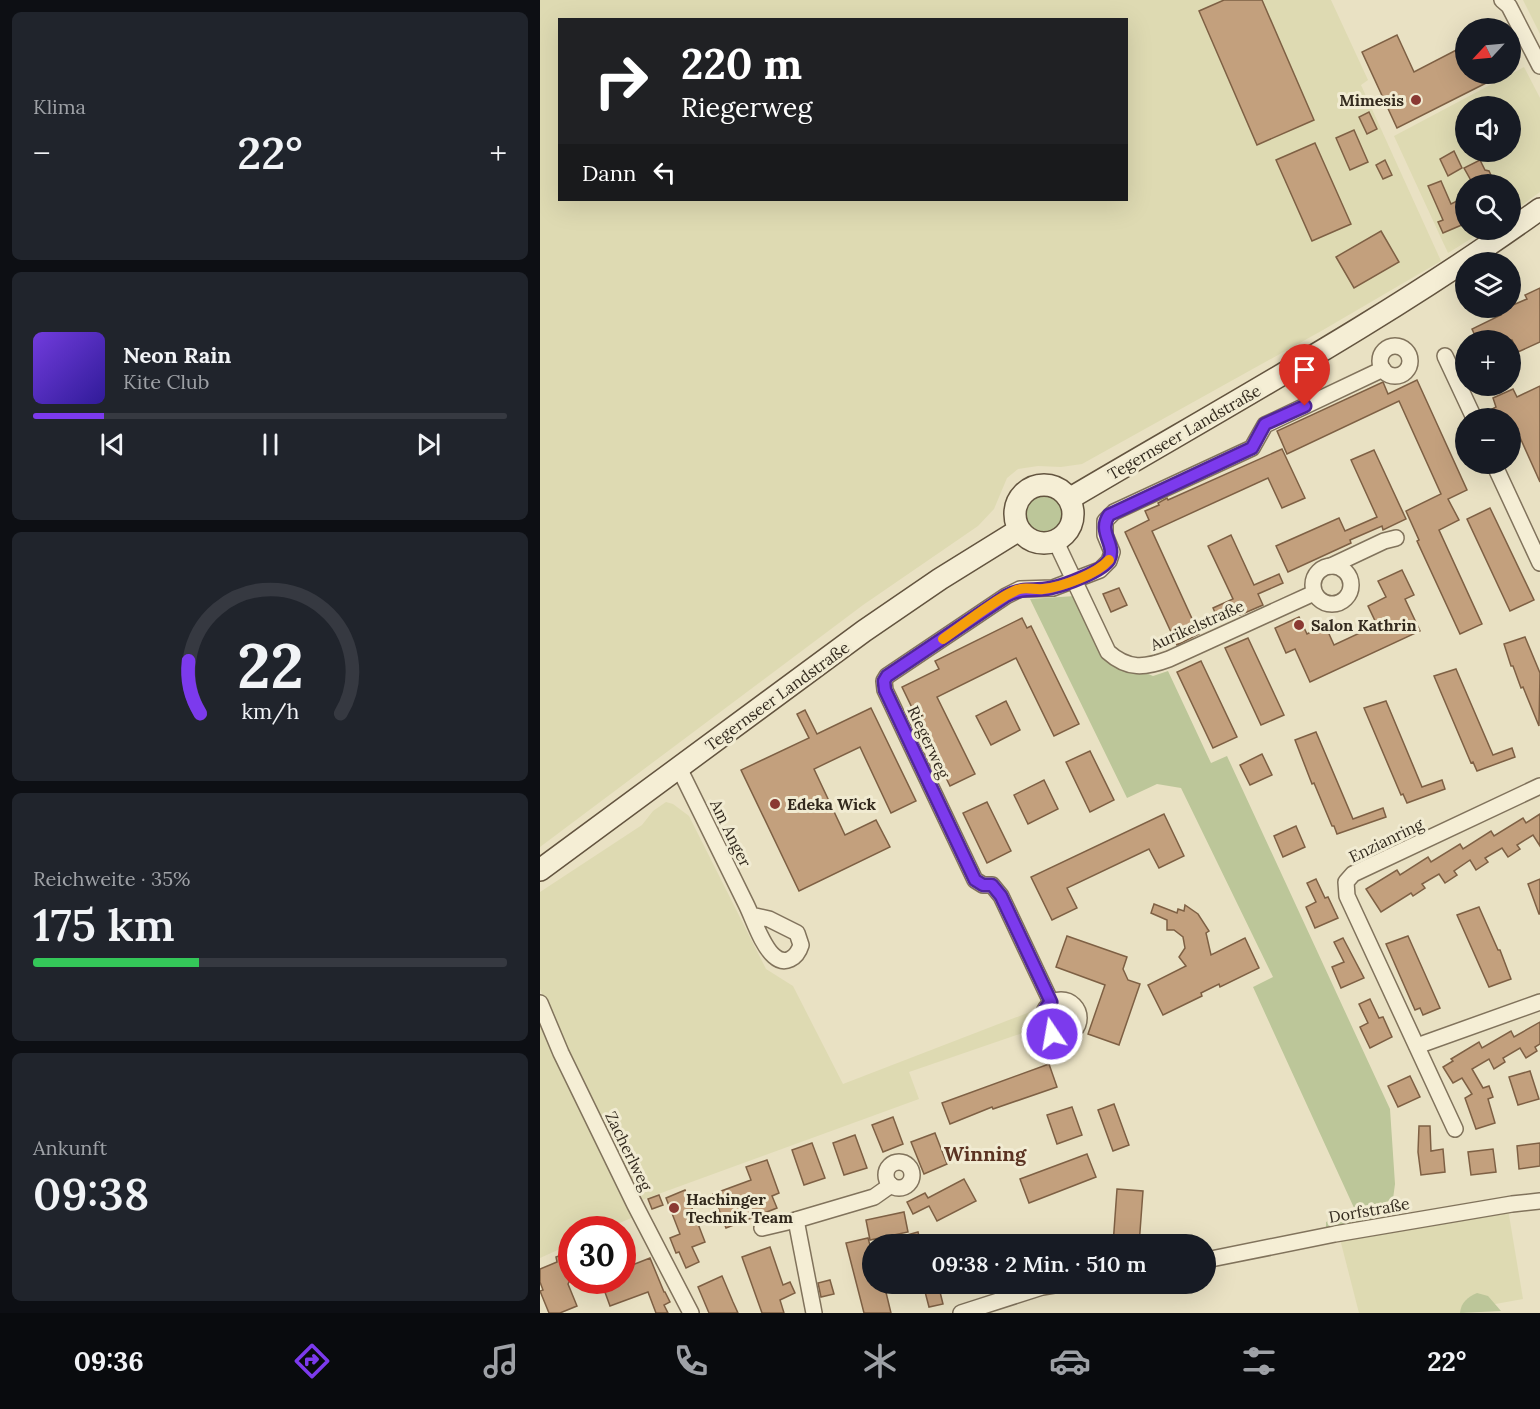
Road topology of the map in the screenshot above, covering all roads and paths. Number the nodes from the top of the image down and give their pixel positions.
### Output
1 (1502, 0) edge
2 (1540, 66) edge
3 (1540, 209) edge
4 (1445, 356) dead end
5 (1383, 369) dead end
6 (1469, 408) edge
7 (1499, 474) edge
8 (1070, 499) junction
9 (1019, 530) junction
10 (1396, 538) dead end
11 (1056, 542) junction
12 (1540, 563) edge
13 (1331, 566) junction
14 (1073, 580) junction
15 (1314, 593) junction
16 (679, 768) junction
17 (1540, 786) edge
18 (540, 870) edge
19 (751, 915) dead end
20 (1051, 1002) dead end
21 (1540, 1002) edge
22 (540, 1003) edge
23 (1417, 1046) junction
24 (1455, 1129) dead end
25 (891, 1185) dead end
26 (1540, 1201) edge
27 (796, 1220) junction
28 (762, 1228) dead end
29 (1216, 1258) edge
30 (1020, 1294) edge
31 (691, 1313) edge
32 (814, 1313) edge
33 (961, 1313) edge

1 - 2 street
3 - 8 main road, Tegernseer Landstraße
4 - 6 street
5 - 14 street
7 - 12 street
8 - 9 main road
8 - 11 main road
9 - 11 main road
9 - 16 main road, Tegernseer Landstraße
10 - 13 street
11 - 14 street, Aurikelstraße
13 - 15 street
13 - 15 street
14 - 15 street, Aurikelstraße
14 - 20 street, Riegerweg
16 - 18 main road, Tegernseer Landstraße
16 - 19 street, Am Anger
17 - 23 street, Enzianring
21 - 23 street
22 - 31 street, Zacherlweg
23 - 24 street, Enzianring
25 - 27 street
26 - 29 street, Dorfstraße
27 - 28 street
27 - 32 street
30 - 33 street

